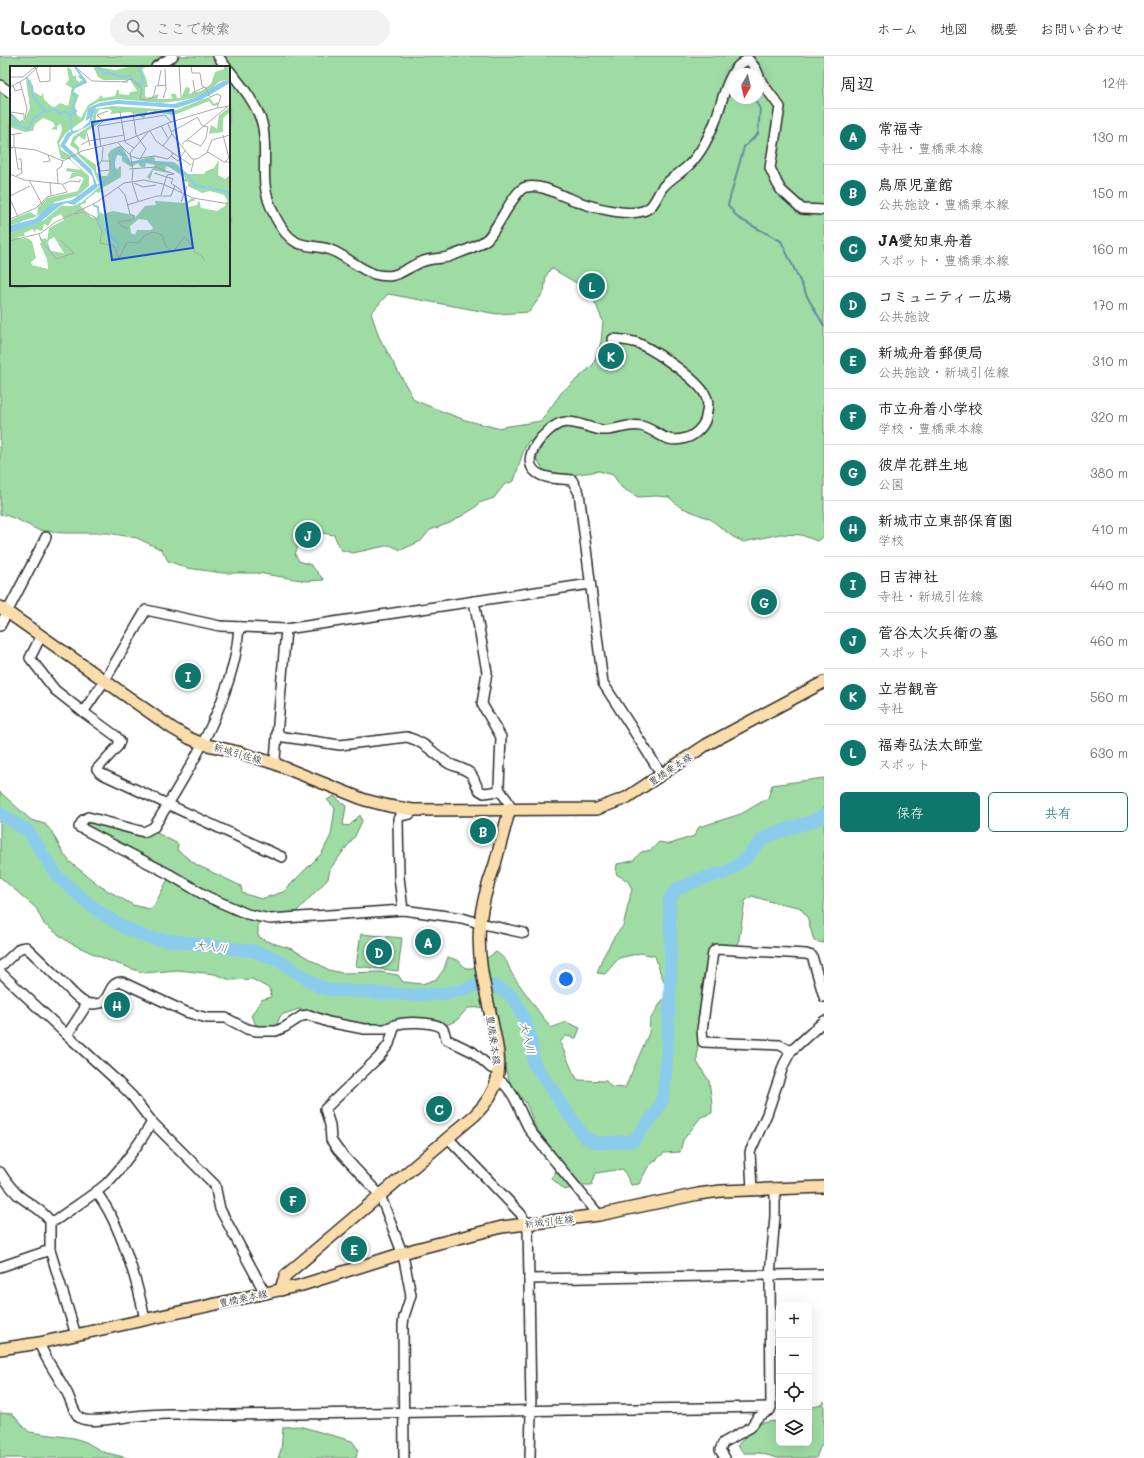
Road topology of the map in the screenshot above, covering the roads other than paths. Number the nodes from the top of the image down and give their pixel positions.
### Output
1 (173, 56) edge
2 (218, 56) edge
3 (158, 66) edge
4 (225, 66) edge
5 (230, 71) edge
6 (0, 85) edge
7 (10, 92) edge
8 (824, 210) edge
9 (613, 339) dead end
10 (46, 538) dead end
11 (590, 584) junction
12 (474, 601) junction
13 (4, 609) edge
14 (0, 626) edge
15 (239, 627) junction
16 (286, 629) junction
17 (41, 636) junction
18 (105, 680) junction
19 (824, 682) edge
20 (83, 712) junction
21 (277, 736) junction
22 (203, 744) junction
23 (273, 763) junction
24 (662, 775) junction
25 (500, 791) junction
26 (169, 804) junction
27 (510, 808) junction
28 (413, 810) junction
29 (282, 857) dead end
30 (403, 910) junction
31 (480, 923) junction
32 (524, 933) dead end
33 (0, 967) edge
34 (0, 972) edge
35 (824, 997) edge
36 (86, 1003) junction
37 (824, 1021) edge
38 (396, 1025) junction
39 (66, 1035) junction
40 (791, 1052) junction
41 (498, 1074) junction
42 (152, 1122) junction
43 (448, 1138) junction
44 (0, 1172) edge
45 (824, 1186) edge
46 (775, 1188) junction
47 (752, 1190) junction
48 (96, 1192) junction
49 (380, 1195) junction
50 (599, 1215) junction
51 (50, 1222) junction
52 (526, 1224) junction
53 (50, 1250) junction
54 (402, 1254) junction
55 (0, 1268) edge
56 (824, 1274) edge
57 (770, 1275) junction
58 (528, 1279) junction
59 (281, 1290) junction
60 (265, 1293) junction
61 (145, 1320) junction
62 (76, 1335) junction
63 (39, 1343) junction
64 (0, 1349) edge
65 (771, 1407) junction
66 (531, 1410) junction
67 (404, 1412) junction
68 (404, 1458) edge
69 (530, 1458) edge
70 (724, 1458) edge

1 - 3 street
2 - 4 street
5 - 8 street
6 - 7 street
9 - 11 street
10 - 13 street
11 - 12 street
11 - 24 street
12 - 16 street
12 - 25 street
13 - 14 street
13 - 17 main road, 新城引佐線
15 - 16 street
15 - 18 street
15 - 22 street
16 - 21 street
17 - 18 main road, 新城引佐線
17 - 20 street
18 - 20 street
18 - 22 main road, 新城引佐線
19 - 24 main road, 豊橋乗本線
20 - 26 street
21 - 23 street
21 - 25 street
22 - 23 main road, 新城引佐線
22 - 26 street
23 - 28 main road, 新城引佐線
24 - 27 main road, 豊橋乗本線
25 - 27 street
26 - 29 street
26 - 30 street
27 - 28 main road, 新城引佐線
27 - 31 main road, 豊橋乗本線
28 - 30 street
30 - 31 street
31 - 32 street
31 - 41 main road, 豊橋乗本線
33 - 36 street
34 - 39 street
35 - 40 street
36 - 38 street
36 - 39 street
37 - 40 street
38 - 41 street
38 - 49 street
39 - 42 street
40 - 47 street
41 - 43 main road, 豊橋乗本線
41 - 50 street
42 - 48 street
42 - 60 street
43 - 49 main road, 豊橋乗本線
43 - 52 street
44 - 51 street
45 - 46 main road, 新城引佐線
46 - 47 main road, 新城引佐線
46 - 57 street
47 - 50 main road, 新城引佐線
48 - 51 street
48 - 61 street
49 - 54 street
49 - 59 main road, 豊橋乗本線
50 - 52 main road, 新城引佐線
51 - 53 street
52 - 54 main road, 新城引佐線
52 - 58 street
53 - 55 street
53 - 62 street
54 - 59 main road, 新城引佐線
54 - 67 street
56 - 57 street
57 - 58 street
57 - 65 street
58 - 66 street
59 - 60 main road, 豊橋乗本線
60 - 61 main road, 豊橋乗本線
61 - 62 main road, 豊橋乗本線
62 - 63 main road, 豊橋乗本線
63 - 64 main road, 豊橋乗本線
63 - 67 street
65 - 66 street
65 - 70 street
66 - 67 street
66 - 69 street
67 - 68 street

